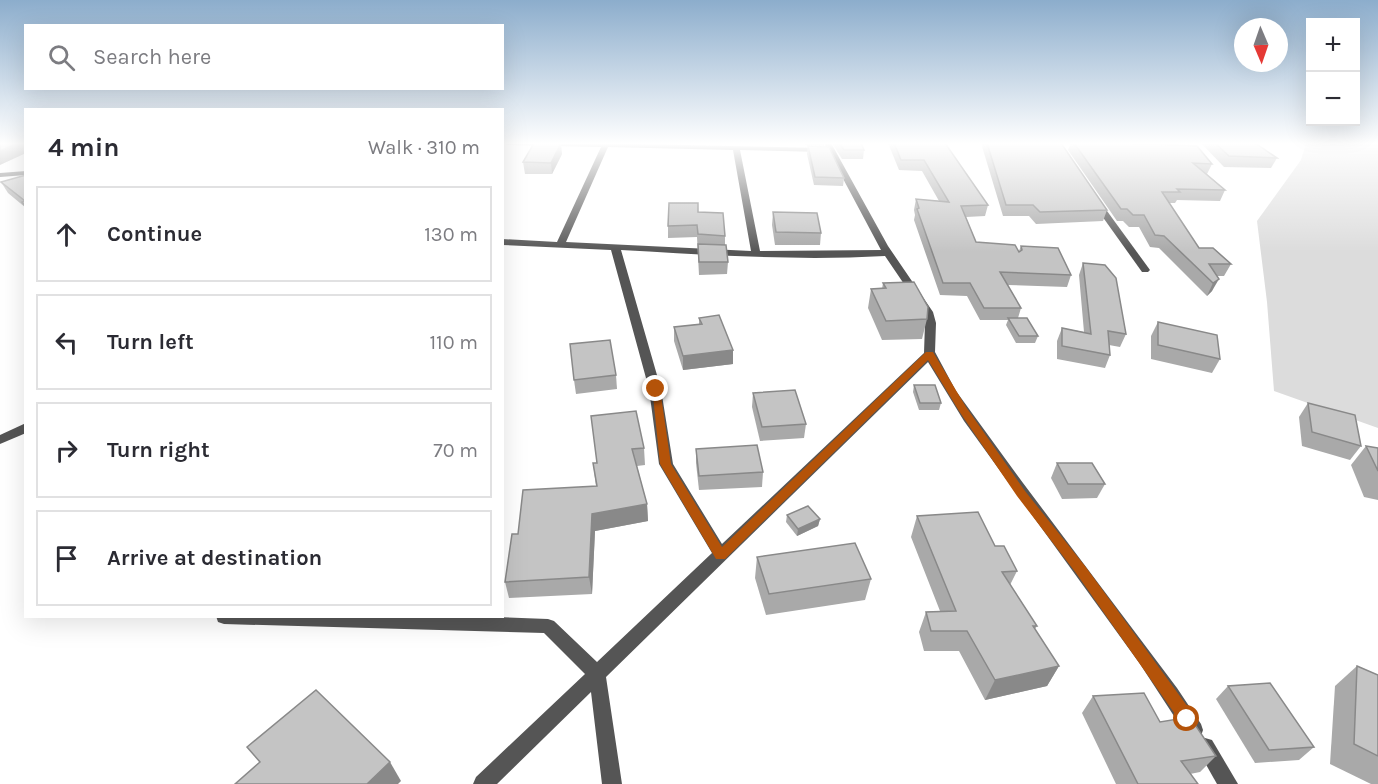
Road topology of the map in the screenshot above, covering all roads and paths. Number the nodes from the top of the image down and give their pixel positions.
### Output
1 (590, 180) edge
2 (742, 180) edge
3 (848, 180) edge
4 (1092, 197) edge
5 (504, 242) edge
6 (560, 245) junction
7 (615, 247) junction
8 (887, 253) junction
9 (756, 254) junction
10 (1145, 270) dead end
11 (929, 354) junction
12 (24, 428) edge
13 (0, 440) edge
14 (721, 555) junction
15 (260, 618) edge
16 (597, 674) junction
17 (483, 784) edge
18 (612, 784) edge
19 (1228, 784) edge

1 - 6 street
2 - 9 street
3 - 8 street
4 - 10 street
5 - 6 street
6 - 7 street
7 - 9 street
7 - 14 street
8 - 9 street
8 - 11 street
11 - 14 street
11 - 19 street
12 - 13 street
14 - 16 street
15 - 16 street
16 - 17 street
16 - 18 street

